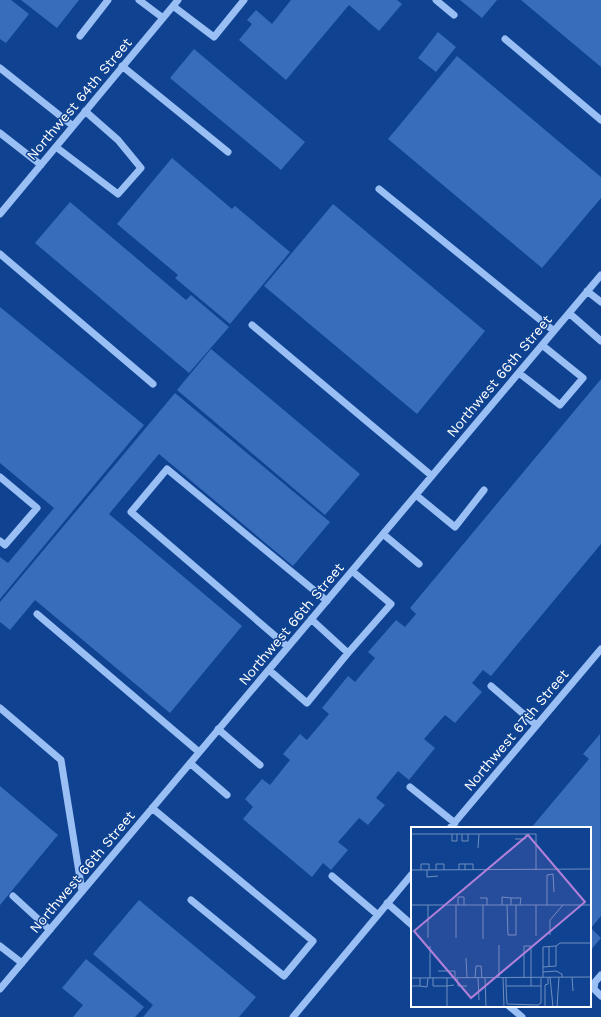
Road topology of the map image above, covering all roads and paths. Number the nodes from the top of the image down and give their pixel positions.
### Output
1 (108, 0) edge
2 (139, 0) edge
3 (244, 0) edge
4 (436, 0) edge
5 (175, 3) edge
6 (454, 15) dead end
7 (163, 18) junction
8 (80, 36) dead end
9 (505, 39) dead end
10 (122, 66) junction
11 (0, 68) edge
12 (85, 111) junction
13 (601, 120) edge
14 (73, 126) junction
15 (0, 133) edge
16 (56, 147) junction
17 (228, 152) dead end
18 (40, 165) junction
19 (379, 189) dead end
20 (0, 214) edge
21 (0, 254) edge
22 (601, 275) edge
23 (587, 291) junction
24 (601, 302) edge
25 (569, 313) junction
26 (252, 325) dead end
27 (554, 331) junction
28 (601, 341) edge
29 (542, 345) junction
30 (519, 373) junction
31 (153, 384) dead end
32 (432, 476) junction
33 (0, 477) edge
34 (484, 490) dead end
35 (416, 495) junction
36 (383, 534) junction
37 (0, 541) edge
38 (418, 564) dead end
39 (352, 571) junction
40 (327, 601) junction
41 (37, 614) dead end
42 (311, 619) junction
43 (288, 646) junction
44 (601, 649) edge
45 (348, 653) junction
46 (269, 670) junction
47 (491, 686) dead end
48 (0, 708) edge
49 (536, 725) junction
50 (218, 729) junction
51 (199, 752) junction
52 (190, 763) junction
53 (260, 765) dead end
54 (410, 787) dead end
55 (227, 795) dead end
56 (152, 808) junction
57 (453, 825) edge
58 (411, 875) edge
59 (332, 876) dead end
60 (82, 891) junction
61 (13, 896) dead end
62 (191, 900) dead end
63 (387, 904) junction
64 (378, 915) junction
65 (411, 923) edge
66 (50, 930) junction
67 (0, 946) edge
68 (22, 963) junction
69 (601, 975) edge
70 (0, 989) edge
71 (601, 996) edge
72 (510, 1007) edge
73 (293, 1017) edge
74 (522, 1017) edge

1 - 8 street
2 - 7 street
3 - 5 street
4 - 6 street
5 - 7 street, Northwest 64th Street
7 - 10 street, Northwest 64th Street
9 - 13 street
10 - 12 street, Northwest 64th Street
10 - 17 street
11 - 14 street
12 - 14 street, Northwest 64th Street
12 - 16 street
14 - 16 street, Northwest 64th Street
15 - 18 street
16 - 18 street, Northwest 64th Street
18 - 20 street, Northwest 64th Street
19 - 27 street
21 - 31 street
22 - 23 street, Northwest 66th Street
23 - 24 street
23 - 25 street, Northwest 66th Street
25 - 27 street, Northwest 66th Street
25 - 28 street
26 - 32 street
27 - 29 street, Northwest 66th Street
29 - 30 street, Northwest 66th Street
29 - 30 street
30 - 32 street, Northwest 66th Street
32 - 35 street, Northwest 66th Street
33 - 37 street
34 - 35 street
35 - 36 street, Northwest 66th Street
36 - 38 street
36 - 39 street, Northwest 66th Street
39 - 40 street, Northwest 66th Street
39 - 45 street
40 - 42 street, Northwest 66th Street
40 - 43 street
41 - 51 street
42 - 43 street, Northwest 66th Street
42 - 45 street
43 - 46 street, Northwest 66th Street
44 - 49 street, Northwest 67th Street
45 - 46 street
46 - 50 street, Northwest 66th Street
47 - 49 street
48 - 60 street
49 - 57 street, Northwest 67th Street
50 - 51 street, Northwest 66th Street
50 - 53 street
51 - 52 street, Northwest 66th Street
52 - 55 street
52 - 56 street, Northwest 66th Street
54 - 57 street
56 - 60 street, Northwest 66th Street
56 - 62 street
58 - 63 street
59 - 64 street
60 - 66 street, Northwest 66th Street
61 - 66 street
63 - 64 street
63 - 65 street
64 - 73 street
66 - 68 street, Northwest 66th Street
67 - 68 street
68 - 70 street, Northwest 66th Street
69 - 71 street
72 - 74 street

